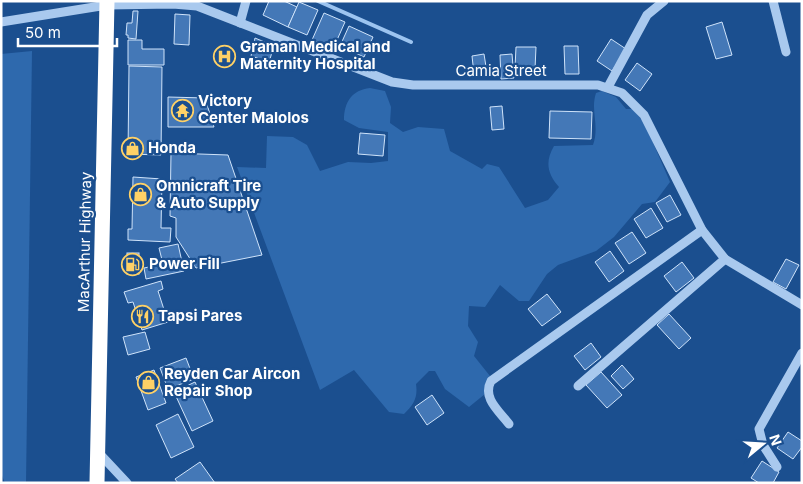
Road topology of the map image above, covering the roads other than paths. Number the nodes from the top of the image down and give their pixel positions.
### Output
1 (246, 1) edge
2 (664, 1) edge
3 (773, 1) edge
4 (107, 3) edge
5 (1, 22) edge
6 (240, 23) junction
7 (786, 52) dead end
8 (608, 87) junction
9 (702, 230) junction
10 (726, 259) junction
11 (802, 304) edge
12 (802, 353) edge
13 (578, 386) dead end
14 (509, 424) dead end
15 (98, 452) junction
16 (777, 467) dead end
17 (98, 483) edge
18 (126, 483) edge

1 - 6 street
2 - 8 street
3 - 7 street
4 - 5 street, Camia Street
4 - 6 street, Camia Street
4 - 15 highway, MacArthur Highway
6 - 8 street, Camia Street
8 - 9 street, Camia Street
9 - 10 street, Camia Street
9 - 14 street
10 - 11 street, Camia Street
10 - 13 street
12 - 16 street
15 - 17 highway, MacArthur Highway
15 - 18 street

